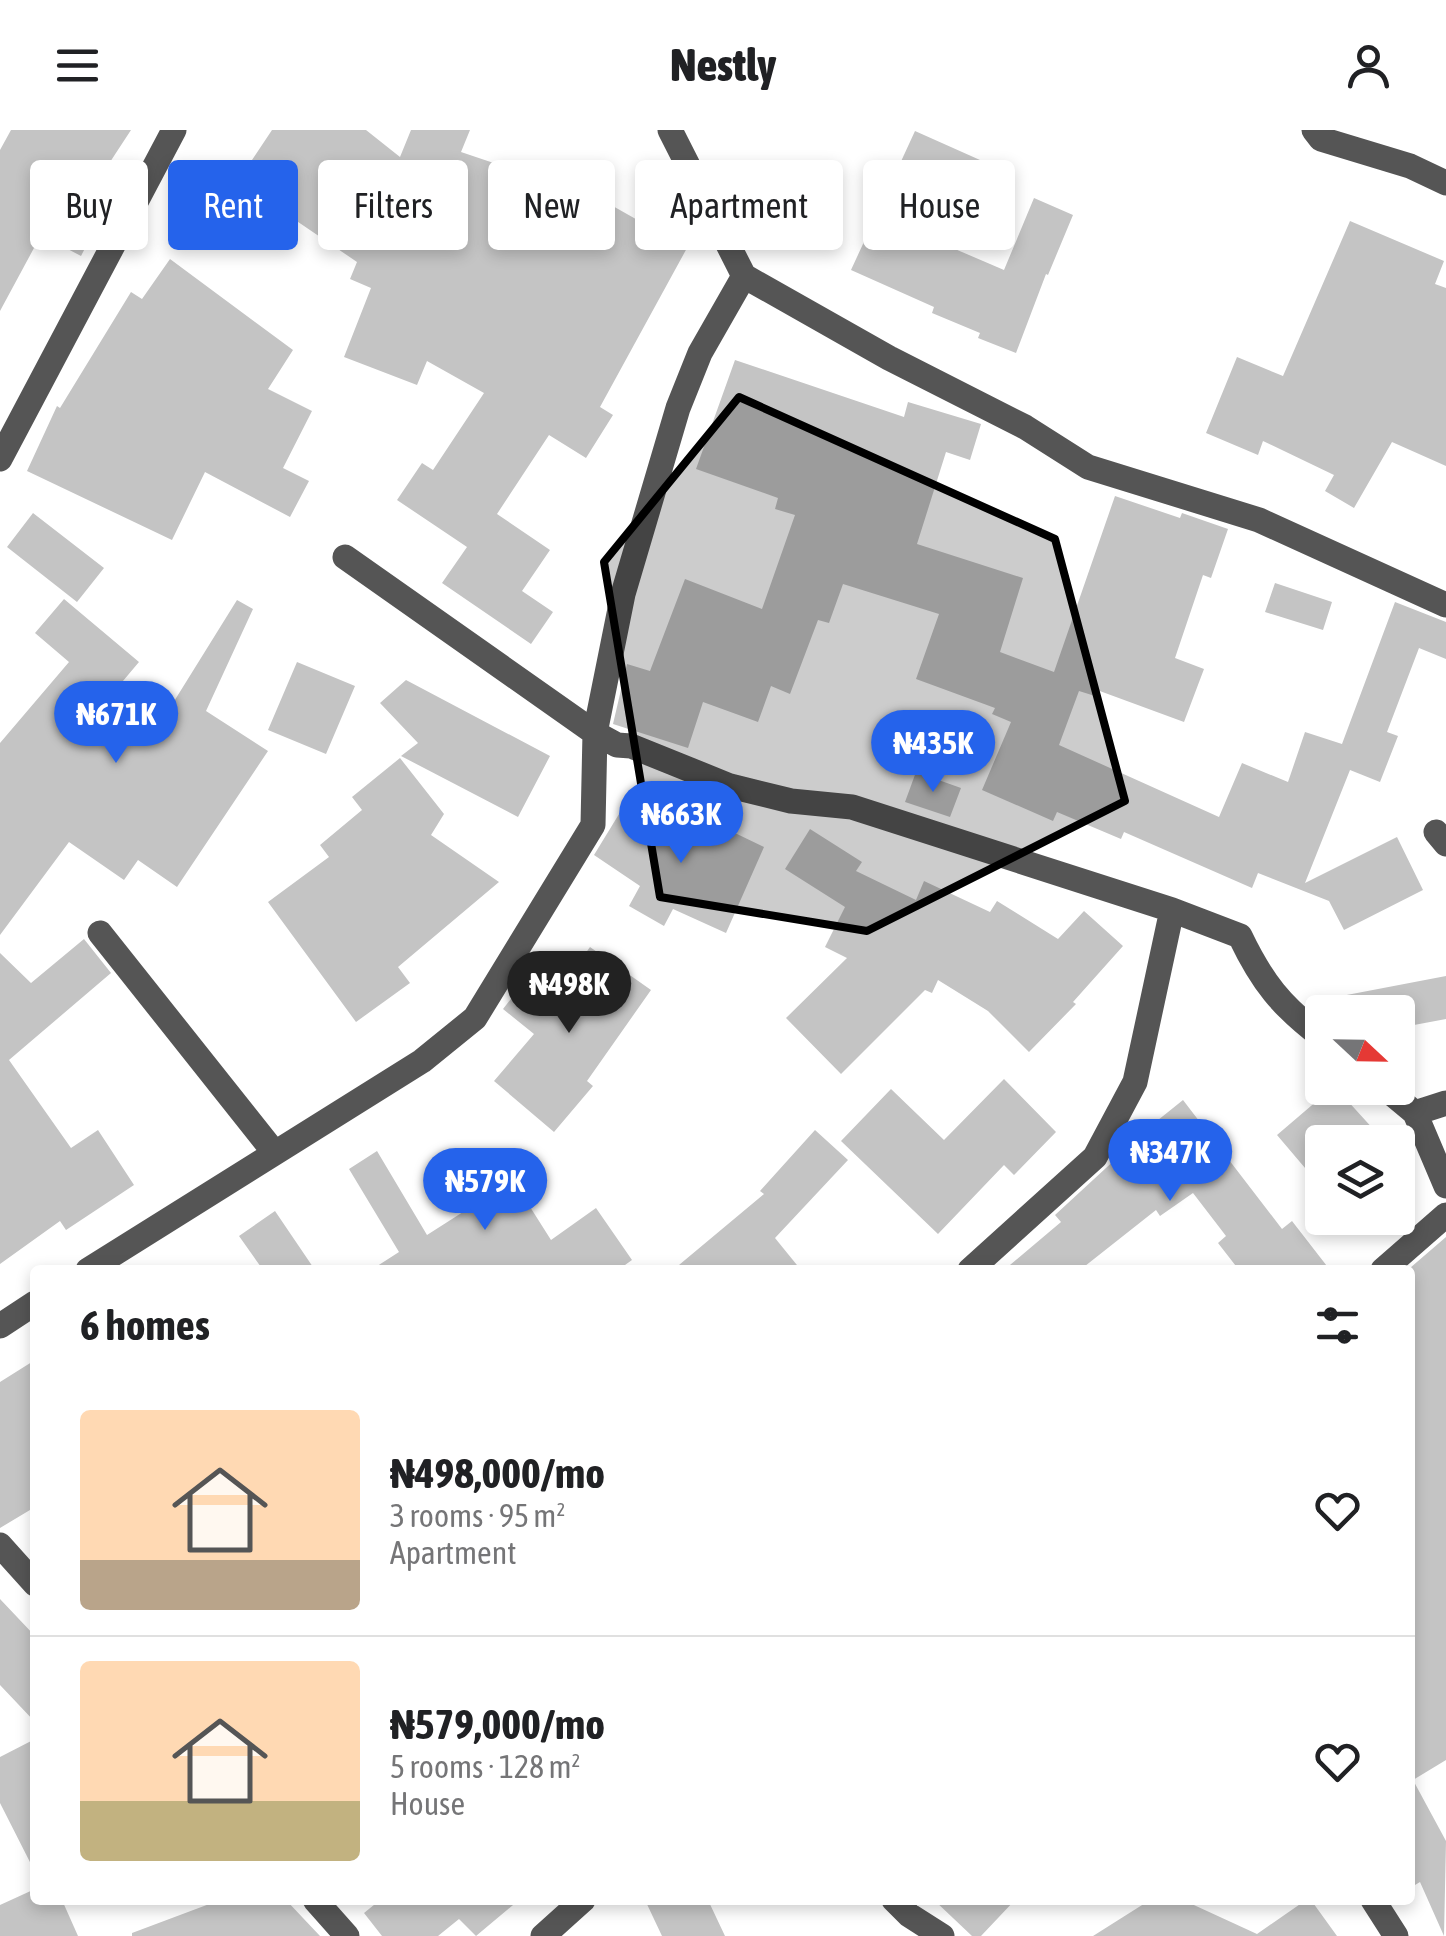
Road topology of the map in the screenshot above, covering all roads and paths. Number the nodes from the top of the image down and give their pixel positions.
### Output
1 (174, 130) edge
2 (670, 130) edge
3 (1314, 130) edge
4 (1446, 183) edge
5 (744, 276) junction
6 (0, 459) edge
7 (345, 557) dead end
8 (1446, 605) edge
9 (595, 733) junction
10 (1172, 910) junction
11 (100, 933) dead end
12 (1305, 1024) edge
13 (1446, 1102) edge
14 (1405, 1105) edge
15 (1415, 1113) junction
16 (274, 1152) junction
17 (1446, 1186) edge
18 (1446, 1216) edge
19 (96, 1265) edge
20 (976, 1265) edge
21 (1389, 1265) edge
22 (30, 1307) edge
23 (0, 1326) edge
24 (0, 1544) edge
25 (30, 1578) edge
26 (320, 1905) edge
27 (577, 1905) edge
28 (899, 1905) edge
29 (1376, 1905) edge
30 (348, 1936) edge
31 (543, 1936) edge
32 (942, 1936) edge
33 (1396, 1936) edge

1 - 6 street
2 - 5 street
3 - 4 street
5 - 8 street
5 - 9 street
7 - 9 street
9 - 10 street
9 - 16 street
10 - 12 street
10 - 20 street
11 - 16 street
13 - 15 street
14 - 15 street
15 - 17 street
16 - 19 street
18 - 21 street
22 - 23 street
24 - 25 street
26 - 30 street
27 - 31 street
28 - 32 street
29 - 33 street

